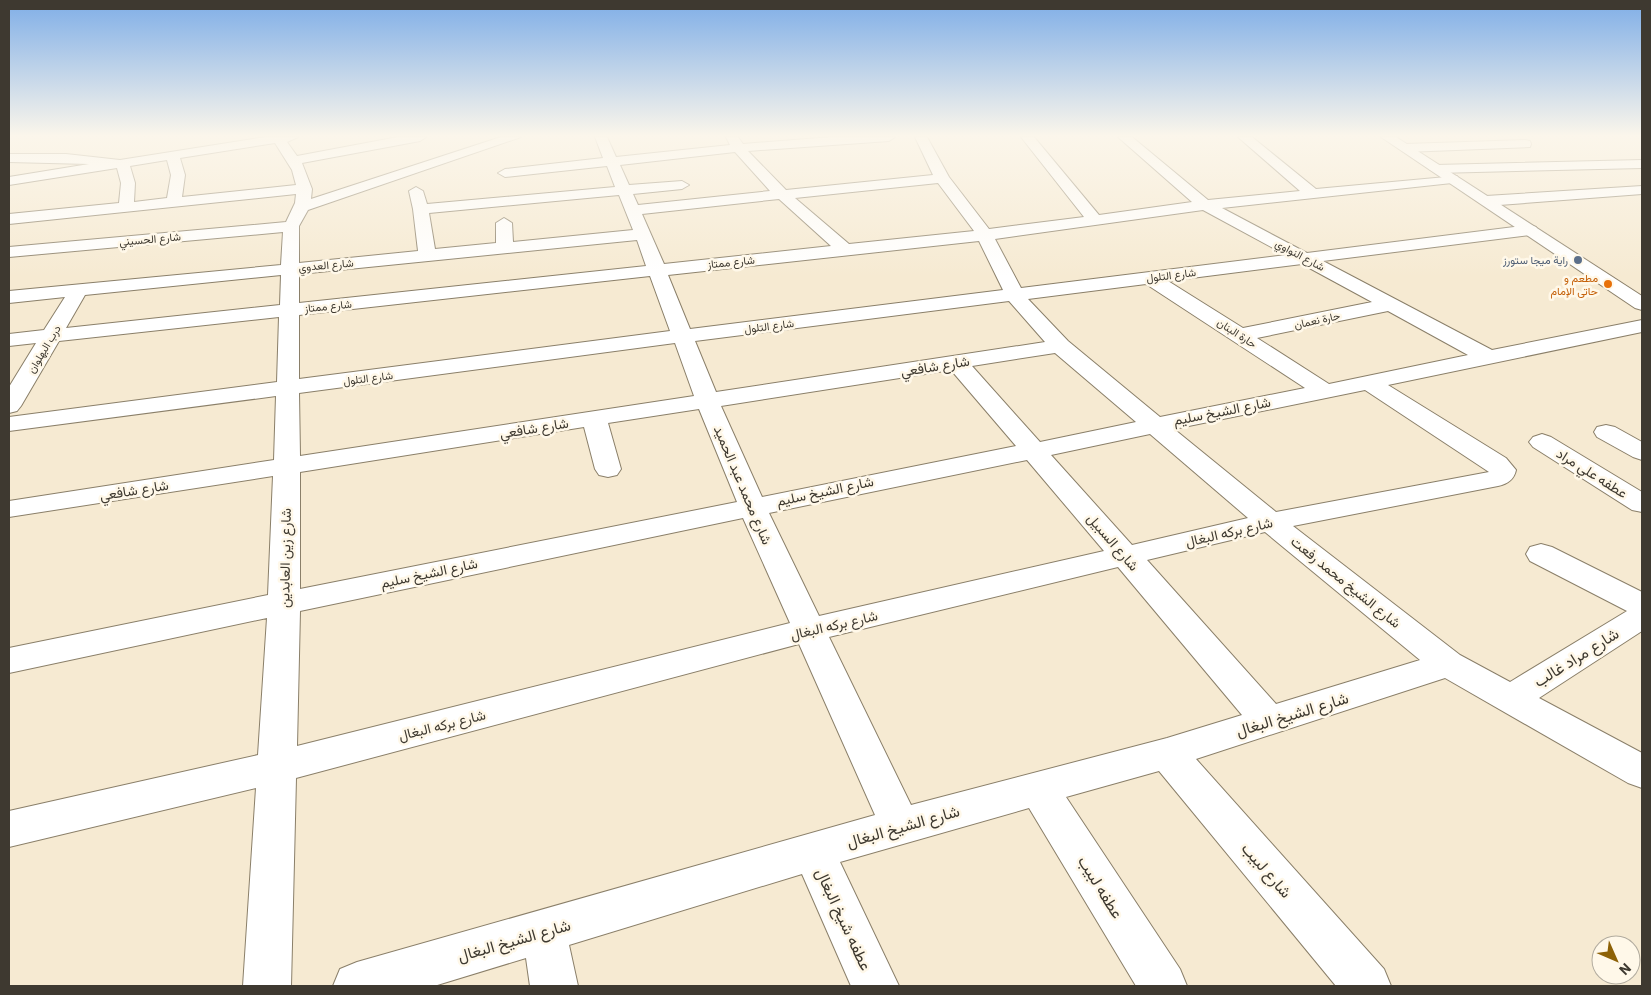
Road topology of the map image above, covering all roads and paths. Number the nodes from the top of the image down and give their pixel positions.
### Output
1 (128, 183) edge
2 (177, 183) edge
3 (296, 183) edge
4 (374, 183) edge
5 (413, 183) edge
6 (620, 183) edge
7 (773, 183) edge
8 (884, 183) edge
9 (946, 183) edge
10 (1065, 183) edge
11 (1179, 183) edge
12 (1300, 183) edge
13 (1408, 183) edge
14 (1459, 183) edge
15 (682, 185) dead end
16 (1642, 190) edge
17 (782, 193) junction
18 (1312, 193) junction
19 (627, 200) junction
20 (1486, 201) junction
21 (174, 202) junction
22 (1205, 205) junction
23 (126, 206) junction
24 (300, 207) junction
25 (106, 209) junction
26 (421, 209) junction
27 (9, 219) edge
28 (1094, 219) junction
29 (504, 223) dead end
30 (1530, 230) junction
31 (643, 234) junction
32 (984, 235) junction
33 (89, 244) junction
34 (505, 248) junction
35 (844, 249) junction
36 (9, 252) edge
37 (427, 256) junction
38 (1306, 258) junction
39 (291, 268) junction
40 (657, 270) junction
41 (1149, 277) junction
42 (78, 291) junction
43 (1015, 296) junction
44 (9, 297) edge
45 (1392, 304) junction
46 (1642, 304) edge
47 (290, 310) junction
48 (1642, 326) edge
49 (53, 334) junction
50 (683, 336) junction
51 (1241, 336) junction
52 (9, 340) edge
53 (1060, 346) junction
54 (1487, 356) junction
55 (956, 362) junction
56 (1368, 382) junction
57 (288, 388) junction
58 (1325, 391) junction
59 (707, 400) junction
60 (9, 406) edge
61 (594, 418) junction
62 (9, 424) edge
63 (1154, 425) junction
64 (1606, 432) dead end
65 (1542, 442) dead end
66 (1032, 449) junction
67 (1642, 452) edge
68 (287, 466) junction
69 (608, 469) dead end
70 (1642, 504) edge
71 (752, 506) junction
72 (9, 509) edge
73 (1270, 522) junction
74 (1541, 554) dead end
75 (1126, 556) junction
76 (284, 603) junction
77 (1642, 605) edge
78 (1642, 616) edge
79 (808, 630) junction
80 (9, 660) edge
81 (1448, 664) junction
82 (1510, 699) junction
83 (1269, 721) junction
84 (1167, 753) junction
85 (277, 767) junction
86 (1642, 772) edge
87 (1038, 788) junction
88 (900, 826) junction
89 (9, 830) edge
90 (814, 852) junction
91 (544, 932) junction
92 (267, 986) edge
93 (357, 986) edge
94 (554, 986) edge
95 (875, 986) edge
96 (1163, 986) edge
97 (1367, 986) edge

1 - 23 street
2 - 21 street
3 - 24 street, شارع زين العابدين
4 - 24 street
5 - 26 street
6 - 19 street, شارع محمد عبد الحميد
7 - 17 street
8 - 17 street
9 - 32 street, شارع الشيخ محمد رفعت
10 - 28 street
11 - 22 street, شارع النواوي
12 - 18 street
13 - 18 street, شارع ممتاز
14 - 20 street
15 - 19 street
16 - 20 street
17 - 19 street
17 - 35 street
18 - 22 street, شارع ممتاز
19 - 26 street
19 - 31 street, شارع محمد عبد الحميد
20 - 30 street
21 - 23 street
21 - 24 street
22 - 28 street, شارع ممتاز
22 - 38 street, شارع النواوي
23 - 25 street
24 - 33 street, شارع الحسيني
24 - 39 street, شارع زين العابدين
25 - 27 street
25 - 33 street
26 - 37 street
28 - 32 street, شارع ممتاز
29 - 34 street
30 - 38 street, شارع التلول
30 - 46 street
31 - 34 street, شارع العدوي
31 - 40 street, شارع محمد عبد الحميد
32 - 35 street, شارع ممتاز
32 - 43 street, شارع الشيخ محمد رفعت
33 - 36 street, شارع الحسيني
34 - 37 street, شارع العدوي
35 - 40 street, شارع ممتاز
37 - 39 street, شارع العدوي
38 - 41 street, شارع التلول
38 - 45 street, شارع النواوي
39 - 42 street, شارع العدوي
39 - 47 street, شارع زين العابدين
40 - 47 street, شارع ممتاز
40 - 50 street, شارع محمد عبد الحميد
41 - 43 street, شارع التلول
41 - 51 street, حارة البنان
42 - 44 street, شارع العدوي
42 - 49 street, درب البهلوان
43 - 50 street, شارع التلول
43 - 53 street, شارع الشيخ محمد رفعت
45 - 51 street, حارة نعمان
45 - 54 street, شارع النواوي
47 - 49 street, شارع ممتاز
47 - 57 street, شارع زين العابدين
48 - 54 street, شارع الشيخ سليم
49 - 52 street, شارع ممتاز
49 - 60 street, درب البهلوان
50 - 57 street, شارع التلول
50 - 59 street, شارع محمد عبد الحميد
51 - 58 street, حارة البنان
53 - 55 street, شارع شافعي
53 - 63 street, شارع الشيخ محمد رفعت
54 - 56 street, شارع الشيخ سليم
55 - 59 street, شارع شافعي
55 - 66 street, شارع السبيل
56 - 58 street, شارع الشيخ سليم
56 - 73 street, شارع بركه البغال
57 - 62 street, شارع التلول
57 - 68 street, شارع زين العابدين
58 - 63 street, شارع الشيخ سليم
59 - 61 street, شارع شافعي
59 - 71 street, شارع محمد عبد الحميد
61 - 68 street, شارع شافعي
61 - 69 street
63 - 66 street, شارع الشيخ سليم
63 - 73 street, شارع الشيخ محمد رفعت
64 - 67 street
65 - 70 street, عطفه علي مراد
66 - 71 street, شارع الشيخ سليم
66 - 75 street, شارع السبيل
68 - 72 street, شارع شافعي
68 - 76 street, شارع زين العابدين
71 - 76 street, شارع الشيخ سليم
71 - 79 street, شارع محمد عبد الحميد
73 - 75 street, شارع بركه البغال
73 - 81 street, شارع الشيخ محمد رفعت
74 - 77 street
75 - 79 street, شارع بركه البغال
75 - 83 street, شارع السبيل
76 - 80 street, شارع الشيخ سليم
76 - 85 street, شارع زين العابدين
78 - 82 street, شارع مراد غالب
79 - 85 street, شارع بركه البغال
79 - 88 street, شارع محمد عبد الحميد
81 - 82 street, شارع الشيخ محمد رفعت
81 - 83 street, شارع الشيخ البغال
82 - 86 street, شارع الشيخ محمد رفعت
83 - 84 street, شارع الشيخ البغال
84 - 87 street, شارع الشيخ البغال
84 - 97 street, شارع لبيب
85 - 89 street, شارع بركه البغال
85 - 92 street, شارع زين العابدين
87 - 88 street, شارع الشيخ البغال
87 - 96 street, عطفه لبيب
88 - 90 street, شارع الشيخ البغال
90 - 91 street, شارع الشيخ البغال
90 - 95 street, عطفه شيخ البغال
91 - 93 street, شارع الشيخ البغال
91 - 94 street

